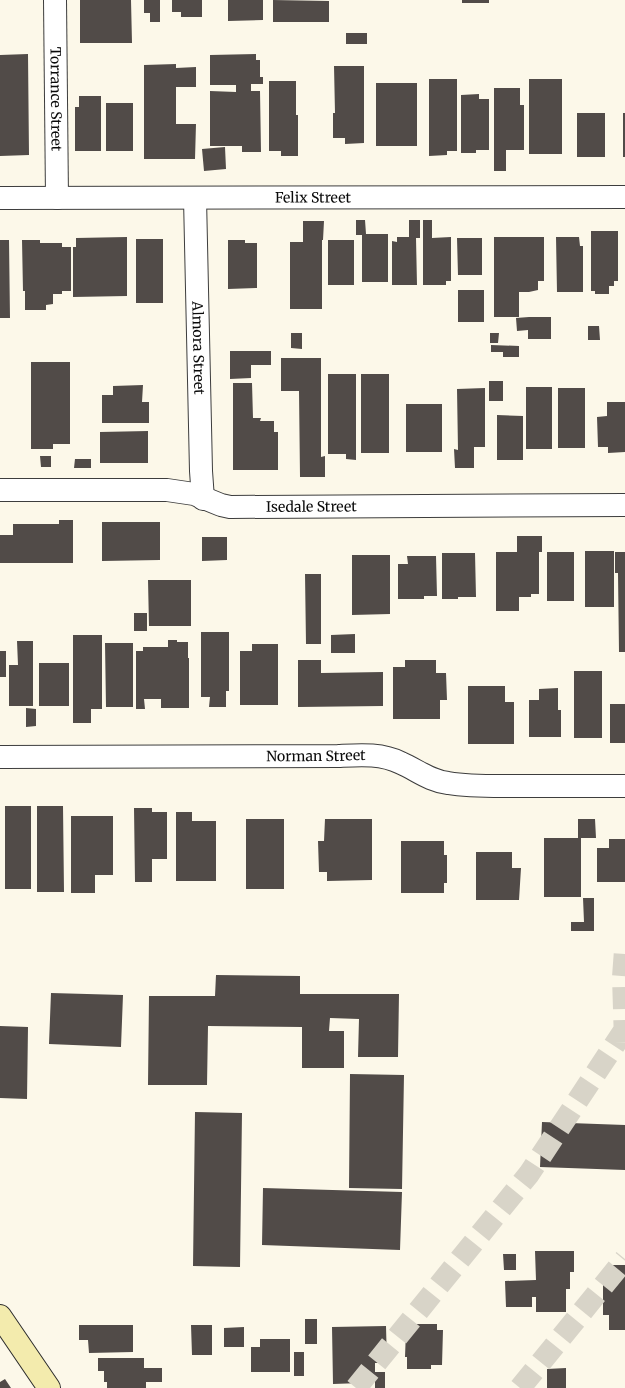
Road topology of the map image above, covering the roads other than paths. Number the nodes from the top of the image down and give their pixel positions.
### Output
1 (55, 0) edge
2 (625, 197) edge
3 (0, 198) edge
4 (57, 198) junction
5 (195, 198) junction
6 (0, 490) edge
7 (203, 499) junction
8 (625, 505) edge
9 (0, 756) edge
10 (625, 786) edge
11 (0, 1316) edge
12 (49, 1388) edge

1 - 4 street, Torrance Street
2 - 5 street, Felix Street
3 - 4 street, Felix Street
4 - 5 street, Felix Street
5 - 7 street, Almora Street
6 - 7 street, Isedale Street
7 - 8 street, Isedale Street
9 - 10 street, Norman Street
11 - 12 main road

